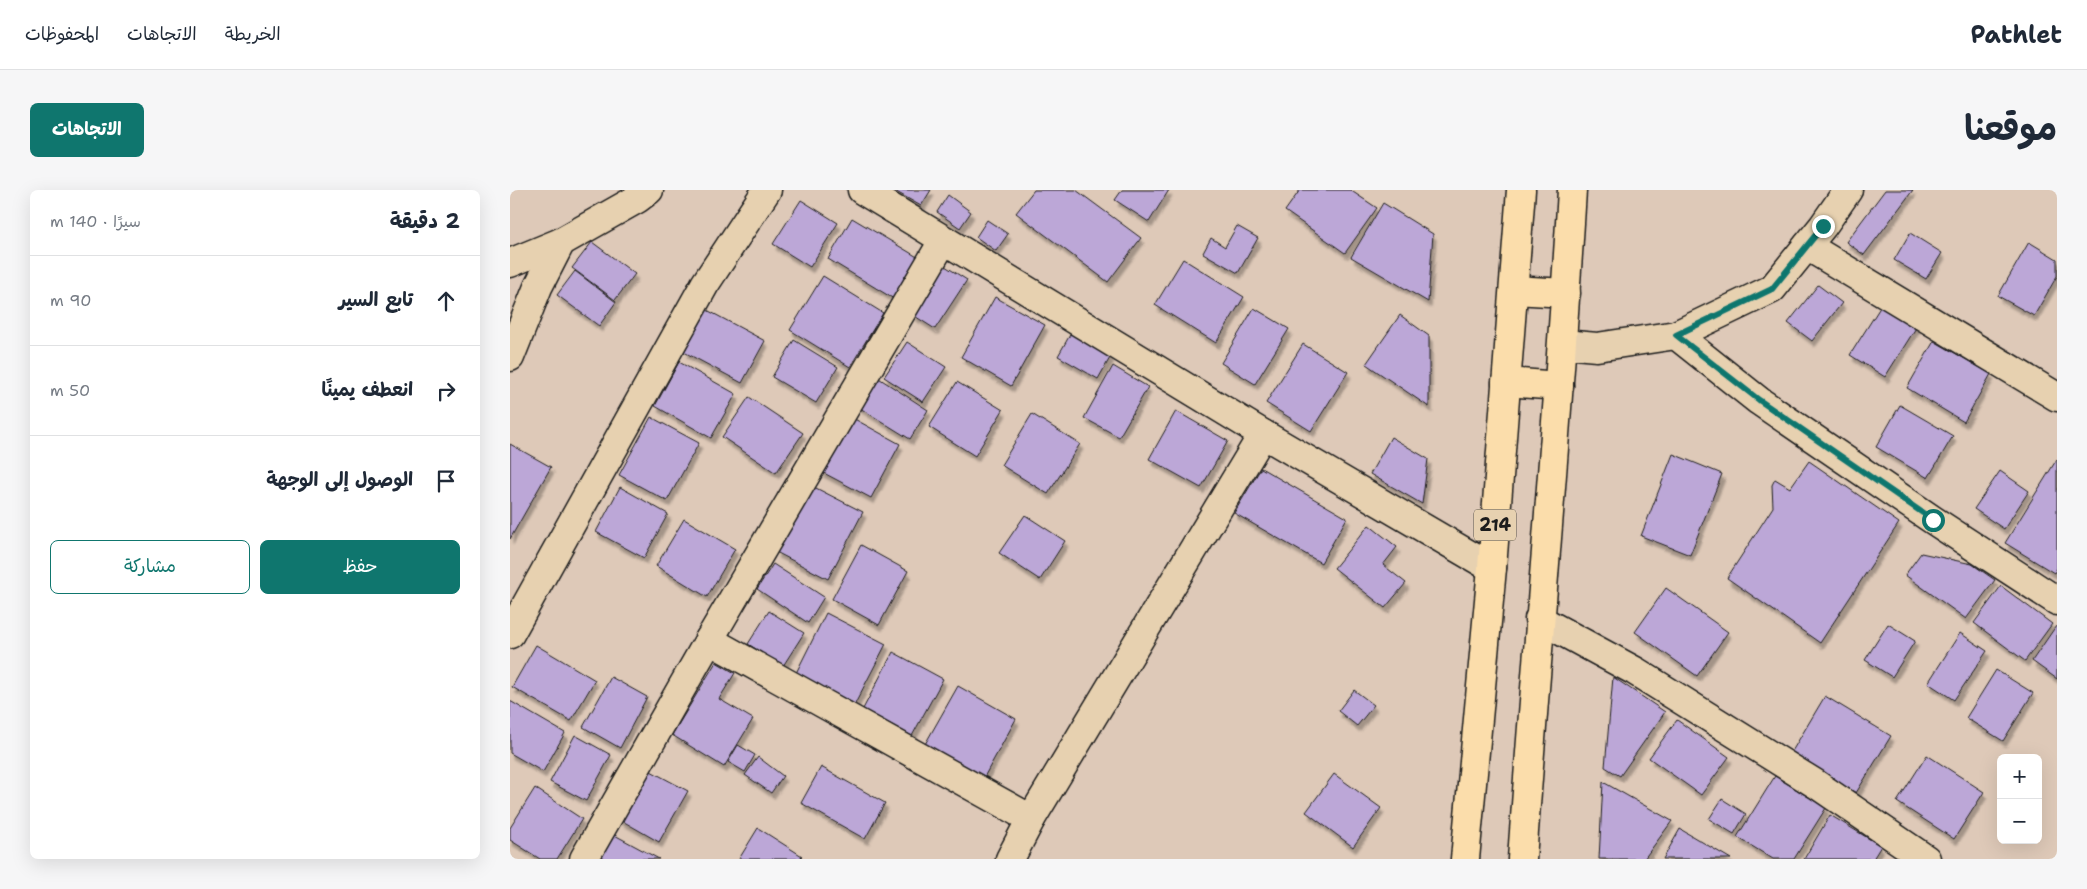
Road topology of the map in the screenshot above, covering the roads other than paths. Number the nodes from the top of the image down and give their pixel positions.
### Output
1 (649, 190) edge
2 (768, 190) edge
3 (862, 190) edge
4 (1521, 190) edge
5 (1572, 190) edge
6 (1848, 190) edge
7 (944, 241) junction
8 (561, 242) junction
9 (1807, 246) junction
10 (510, 262) edge
11 (1514, 290) junction
12 (1566, 293) junction
13 (1676, 335) junction
14 (1563, 344) junction
15 (510, 357) edge
16 (1506, 382) junction
17 (1559, 386) junction
18 (2057, 398) edge
19 (1263, 434) junction
20 (1492, 568) junction
21 (2057, 601) edge
22 (1539, 619) junction
23 (510, 634) edge
24 (710, 640) junction
25 (1031, 819) junction
26 (584, 859) edge
27 (1010, 859) edge
28 (1465, 859) edge
29 (1522, 859) edge
30 (1926, 859) edge

1 - 8 street
2 - 23 street
3 - 7 street
4 - 11 highway, 214
5 - 12 highway
6 - 9 street
7 - 19 street
7 - 24 street
8 - 10 street
8 - 15 street
9 - 13 street
9 - 18 street
11 - 12 highway
11 - 16 highway, 214
12 - 14 highway
13 - 14 street
13 - 21 street
14 - 17 highway
16 - 17 highway
16 - 20 highway, 214
17 - 22 highway
19 - 20 street
19 - 25 street
20 - 28 highway, 214
22 - 29 highway
22 - 30 street
24 - 25 street
24 - 26 street
25 - 27 street

